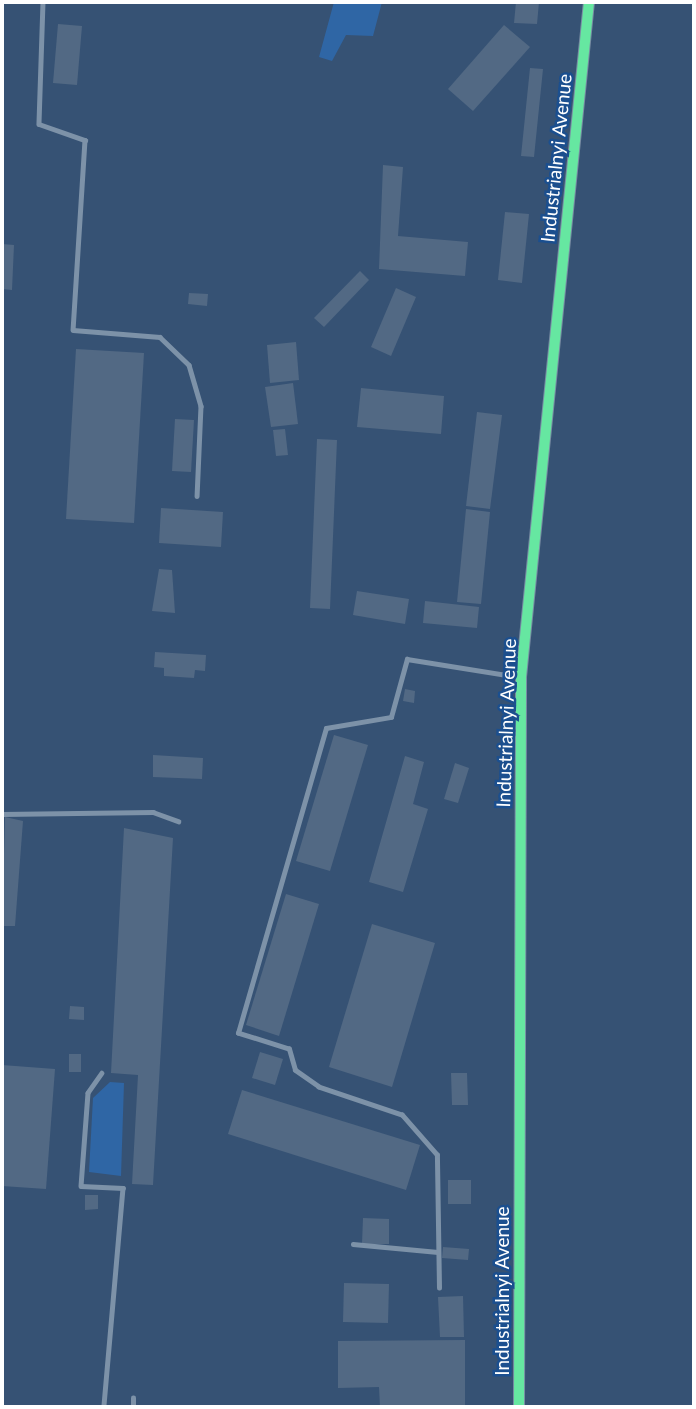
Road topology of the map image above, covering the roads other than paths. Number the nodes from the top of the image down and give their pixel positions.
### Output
1 (43, 2) edge
2 (589, 2) edge
3 (197, 496) dead end
4 (522, 677) junction
5 (2, 814) edge
6 (178, 821) dead end
7 (102, 1073) dead end
8 (353, 1244) dead end
9 (438, 1252) junction
10 (439, 1288) dead end
11 (133, 1398) dead end
12 (104, 1407) edge
13 (132, 1407) edge
14 (519, 1407) edge

1 - 3 lane
2 - 4 street, Industrialnyi Avenue
4 - 9 lane
4 - 14 street, Industrialnyi Avenue
5 - 6 lane
7 - 12 lane
8 - 9 lane
9 - 10 lane
11 - 13 lane

